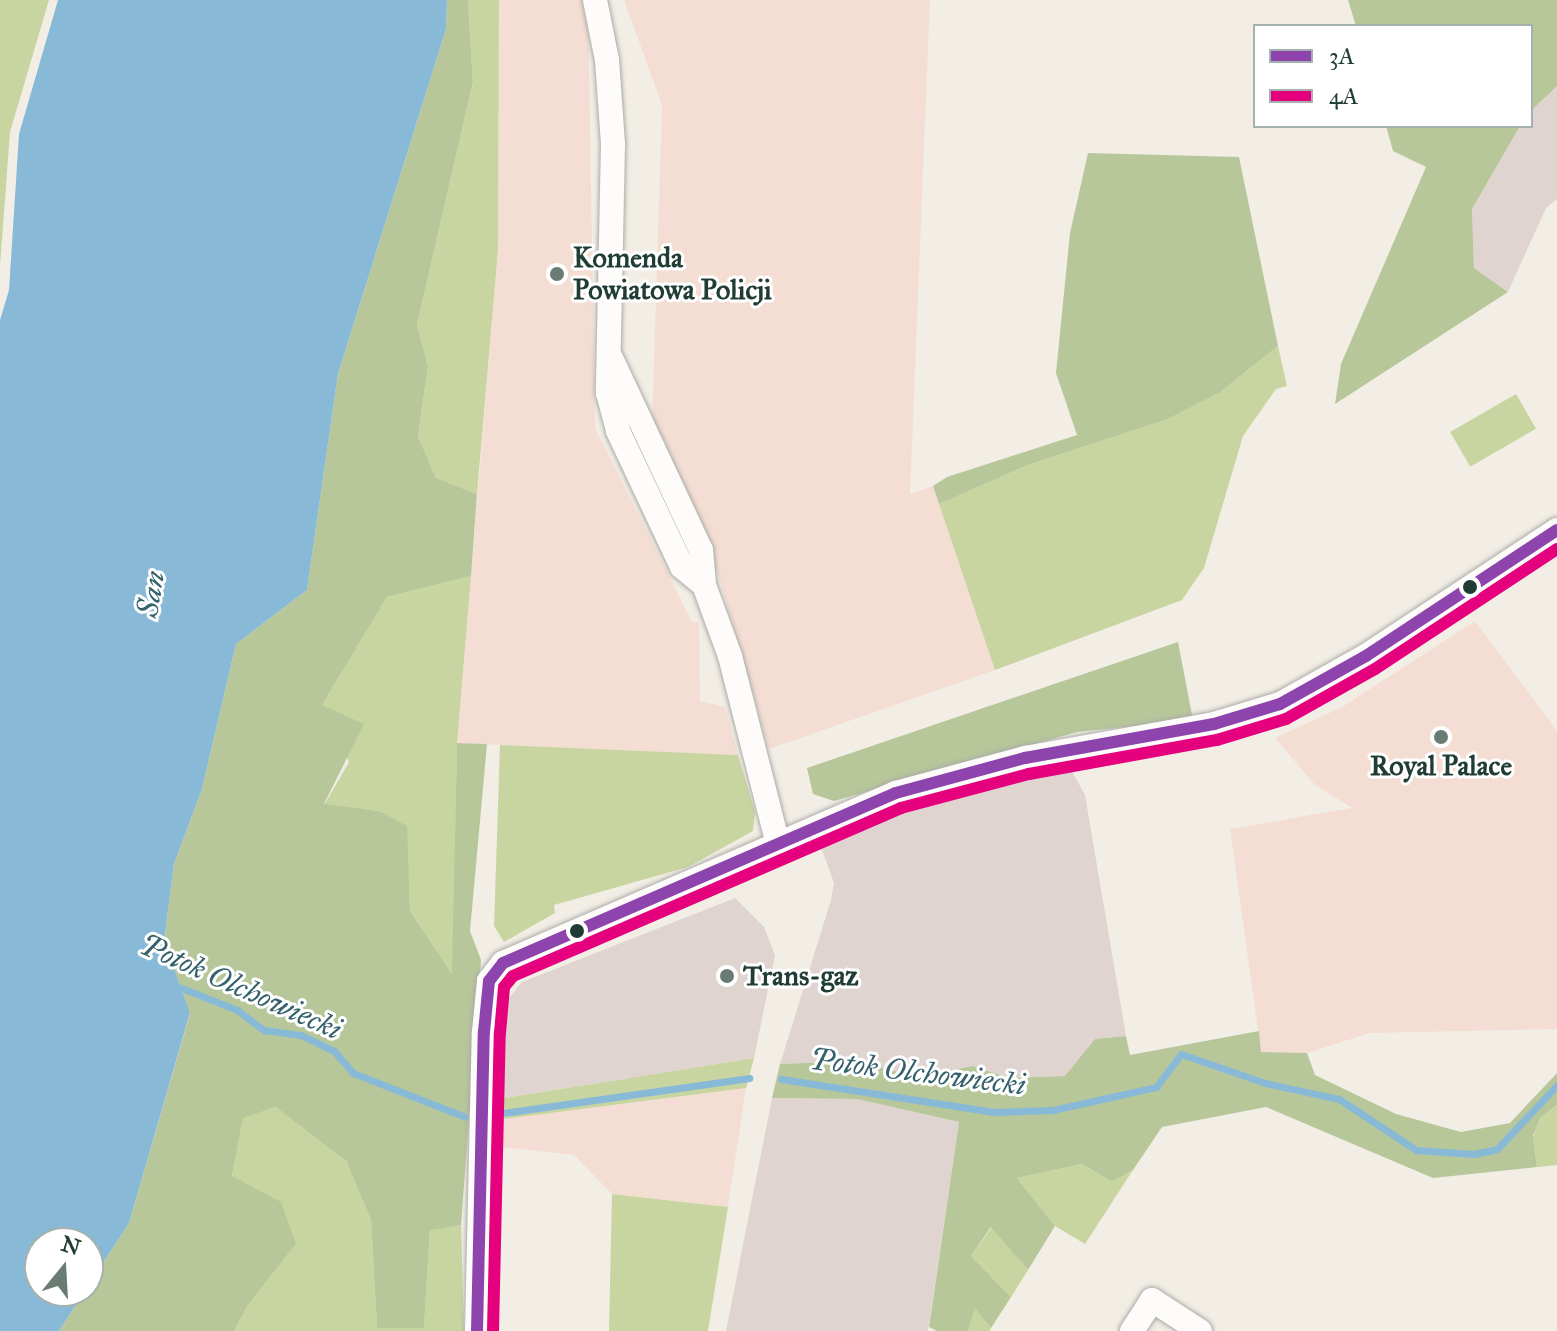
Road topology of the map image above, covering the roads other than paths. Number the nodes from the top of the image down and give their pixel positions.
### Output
1 (595, 0) edge
2 (1557, 530) edge
3 (777, 841) junction
4 (477, 1331) edge
5 (1132, 1331) edge
6 (1200, 1331) edge

1 - 3 street
2 - 3 street
3 - 4 street
5 - 6 street

